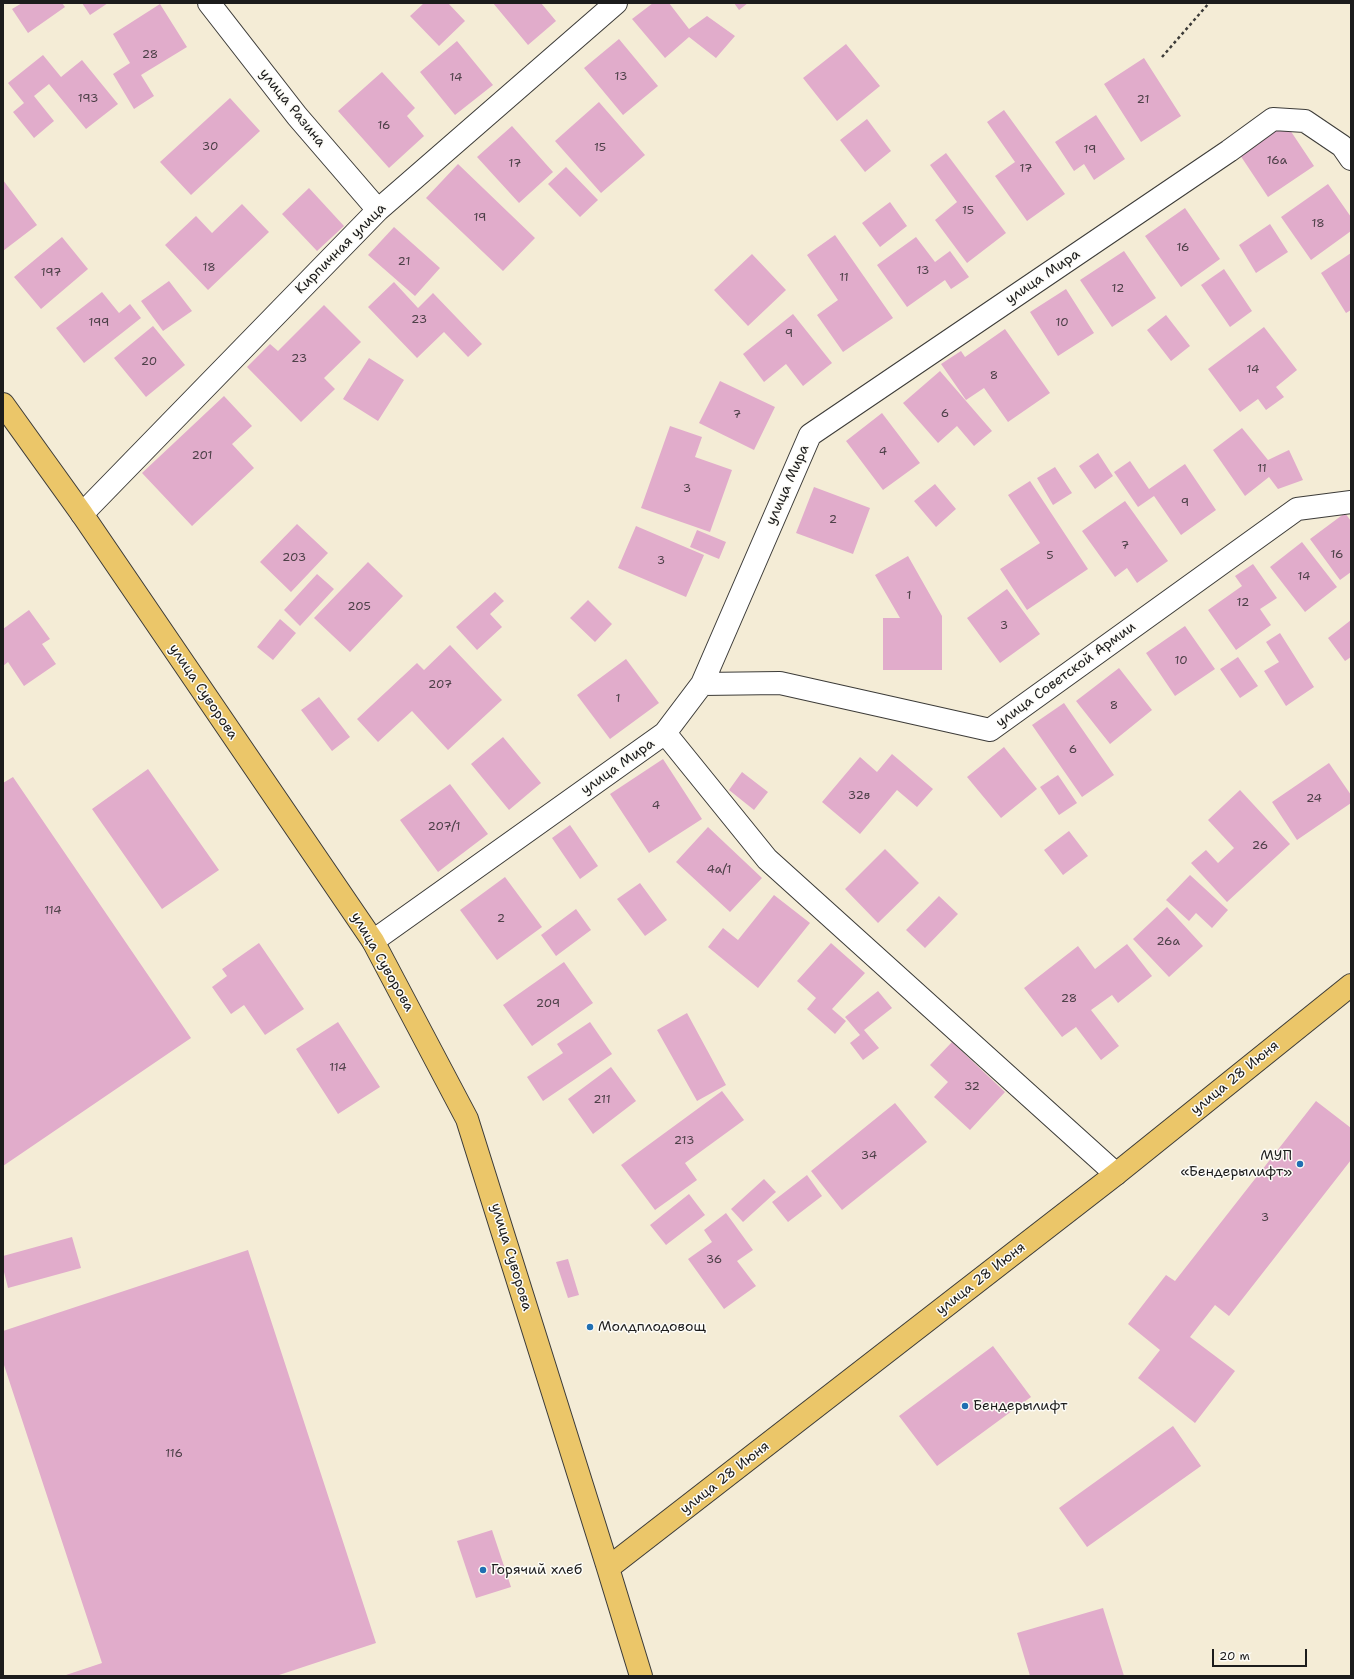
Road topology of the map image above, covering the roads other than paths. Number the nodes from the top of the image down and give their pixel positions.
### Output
1 (209, 3) edge
2 (616, 3) edge
3 (1351, 159) edge
4 (378, 210) junction
5 (3, 404) edge
6 (1351, 502) edge
7 (82, 514) junction
8 (702, 684) junction
9 (665, 733) junction
10 (373, 941) junction
11 (1351, 985) edge
12 (1116, 1174) junction
13 (608, 1568) junction
14 (641, 1676) edge

1 - 4 street, улица Разина
2 - 4 street, Кирпичная улица
3 - 8 street, улица Мира
4 - 7 street, Кирпичная улица
5 - 7 main road, улица Суворова
6 - 8 street, улица Советской Армии
7 - 10 main road, улица Суворова
8 - 9 street, улица Мира
9 - 10 street, улица Мира
9 - 12 street
10 - 13 main road, улица Суворова
11 - 12 main road, улица 28 Июня
12 - 13 main road, улица 28 Июня
13 - 14 main road, улица Суворова

